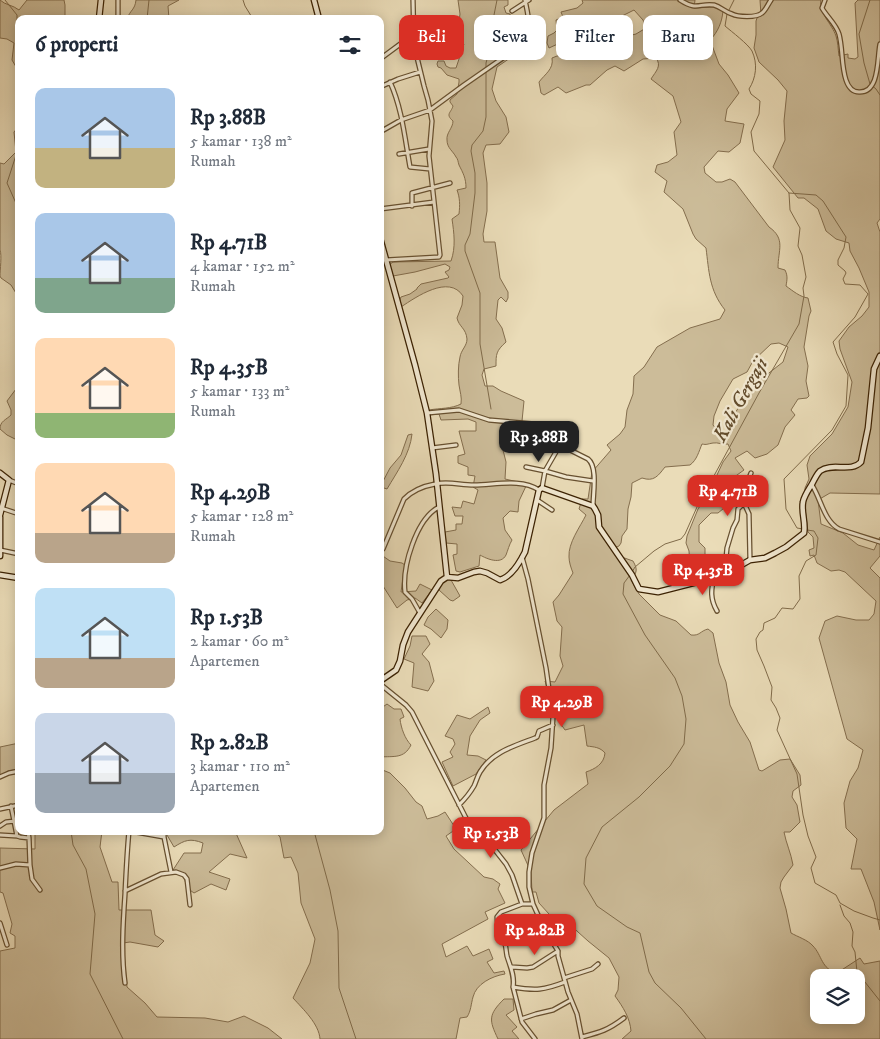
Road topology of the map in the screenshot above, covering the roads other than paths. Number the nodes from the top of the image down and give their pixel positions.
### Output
1 (101, 0) edge
2 (118, 0) edge
3 (314, 0) edge
4 (413, 0) edge
5 (680, 0) edge
6 (771, 0) edge
7 (825, 0) edge
8 (526, 1) edge
9 (512, 11) dead end
10 (99, 15) edge
11 (118, 15) edge
12 (318, 15) edge
13 (413, 15) edge
14 (880, 44) edge
15 (399, 45) edge
16 (384, 56) edge
17 (417, 60) edge
18 (420, 72) junction
19 (390, 82) junction
20 (384, 85) edge
21 (430, 110) junction
22 (401, 120) junction
23 (384, 130) edge
24 (429, 149) junction
25 (408, 152) junction
26 (399, 154) dead end
27 (430, 169) junction
28 (450, 183) dead end
29 (433, 188) junction
30 (434, 202) junction
31 (412, 206) junction
32 (384, 209) edge
33 (384, 253) edge
34 (386, 260) junction
35 (880, 356) edge
36 (427, 413) junction
37 (456, 445) dead end
38 (560, 445) junction
39 (432, 448) junction
40 (526, 467) dead end
41 (545, 471) junction
42 (0, 473) edge
43 (751, 473) dead end
44 (9, 480) junction
45 (593, 481) junction
46 (15, 482) edge
47 (437, 483) junction
48 (811, 485) junction
49 (540, 489) junction
50 (0, 491) edge
51 (6, 493) junction
52 (537, 500) junction
53 (744, 503) junction
54 (593, 506) junction
55 (439, 507) junction
56 (1, 508) edge
57 (552, 510) dead end
58 (15, 513) edge
59 (0, 516) edge
60 (0, 538) edge
61 (880, 542) edge
62 (384, 547) edge
63 (0, 550) edge
64 (15, 553) edge
65 (0, 556) edge
66 (522, 557) junction
67 (750, 560) junction
68 (725, 570) junction
69 (0, 575) edge
70 (15, 577) edge
71 (447, 577) junction
72 (714, 577) junction
73 (717, 611) dead end
74 (420, 612) junction
75 (384, 679) edge
76 (384, 686) edge
77 (553, 725) junction
78 (15, 772) edge
79 (0, 777) edge
80 (459, 805) junction
81 (11, 806) junction
82 (15, 806) edge
83 (0, 809) edge
84 (15, 821) joint
85 (0, 826) edge
86 (0, 835) edge
87 (130, 835) edge
88 (149, 835) edge
89 (501, 835) dead end
90 (17, 836) joint
91 (28, 838) joint
92 (164, 838) joint
93 (490, 845) junction
94 (30, 865) junction
95 (0, 868) edge
96 (171, 872) junction
97 (40, 890) dead end
98 (125, 891) junction
99 (522, 904) junction
100 (533, 904) junction
101 (190, 905) dead end
102 (540, 920) junction
103 (0, 923) edge
104 (524, 926) dead end
105 (7, 945) dead end
106 (558, 951) junction
107 (598, 964) dead end
108 (512, 966) junction
109 (565, 980) junction
110 (124, 984) dead end
111 (513, 987) junction
112 (571, 1000) junction
113 (624, 1018) dead end
114 (521, 1019) junction
115 (582, 1038) edge
116 (535, 1039) edge

1 - 10 street
2 - 11 street
3 - 12 street
4 - 13 street
5 - 6 street
7 - 14 street
8 - 9 street
8 - 21 street
15 - 16 street
17 - 18 street
18 - 19 street
18 - 21 street
19 - 20 street
19 - 22 street
21 - 22 street
21 - 24 street
22 - 23 street
22 - 25 street
24 - 25 street
24 - 27 street
25 - 26 street
25 - 27 street
27 - 29 street
28 - 29 street
29 - 30 street
29 - 31 street
30 - 31 street
30 - 34 street
31 - 32 street
33 - 34 street
34 - 36 street
35 - 48 street
36 - 38 street
36 - 39 street
37 - 39 street
38 - 41 street
38 - 45 street
39 - 47 street
40 - 41 street
41 - 45 street
41 - 49 street
42 - 44 street
43 - 53 street
44 - 46 street
44 - 51 street
45 - 54 street
47 - 49 street
47 - 55 street
47 - 62 street
48 - 61 street
48 - 67 street
49 - 52 street
49 - 54 street
50 - 51 street
51 - 56 street
52 - 57 street
52 - 66 street
53 - 67 street
53 - 68 street
54 - 72 street
55 - 71 street
55 - 74 street
56 - 58 street
56 - 59 street
59 - 60 street
60 - 63 street
63 - 64 street
63 - 65 street
66 - 71 street
66 - 77 street
67 - 68 street
68 - 72 street
69 - 70 street
71 - 74 street
72 - 73 street
74 - 75 street
76 - 80 street
77 - 80 street
77 - 100 street
78 - 79 street
80 - 93 street
81 - 82 street
81 - 83 street
81 - 84 street
84 - 85 street
86 - 90 street
87 - 98 street
88 - 92 street
89 - 93 street
90 - 91 street
91 - 94 street
92 - 96 street
93 - 99 street
94 - 95 street
94 - 97 street
96 - 98 street
96 - 101 street
98 - 110 street
99 - 100 street
99 - 108 street
100 - 102 street
102 - 104 street
102 - 106 street
103 - 105 street
106 - 108 street
106 - 109 street
107 - 109 street
108 - 111 street
109 - 111 street
109 - 112 street
111 - 114 street
112 - 114 street
112 - 115 street
113 - 115 street
114 - 116 street

